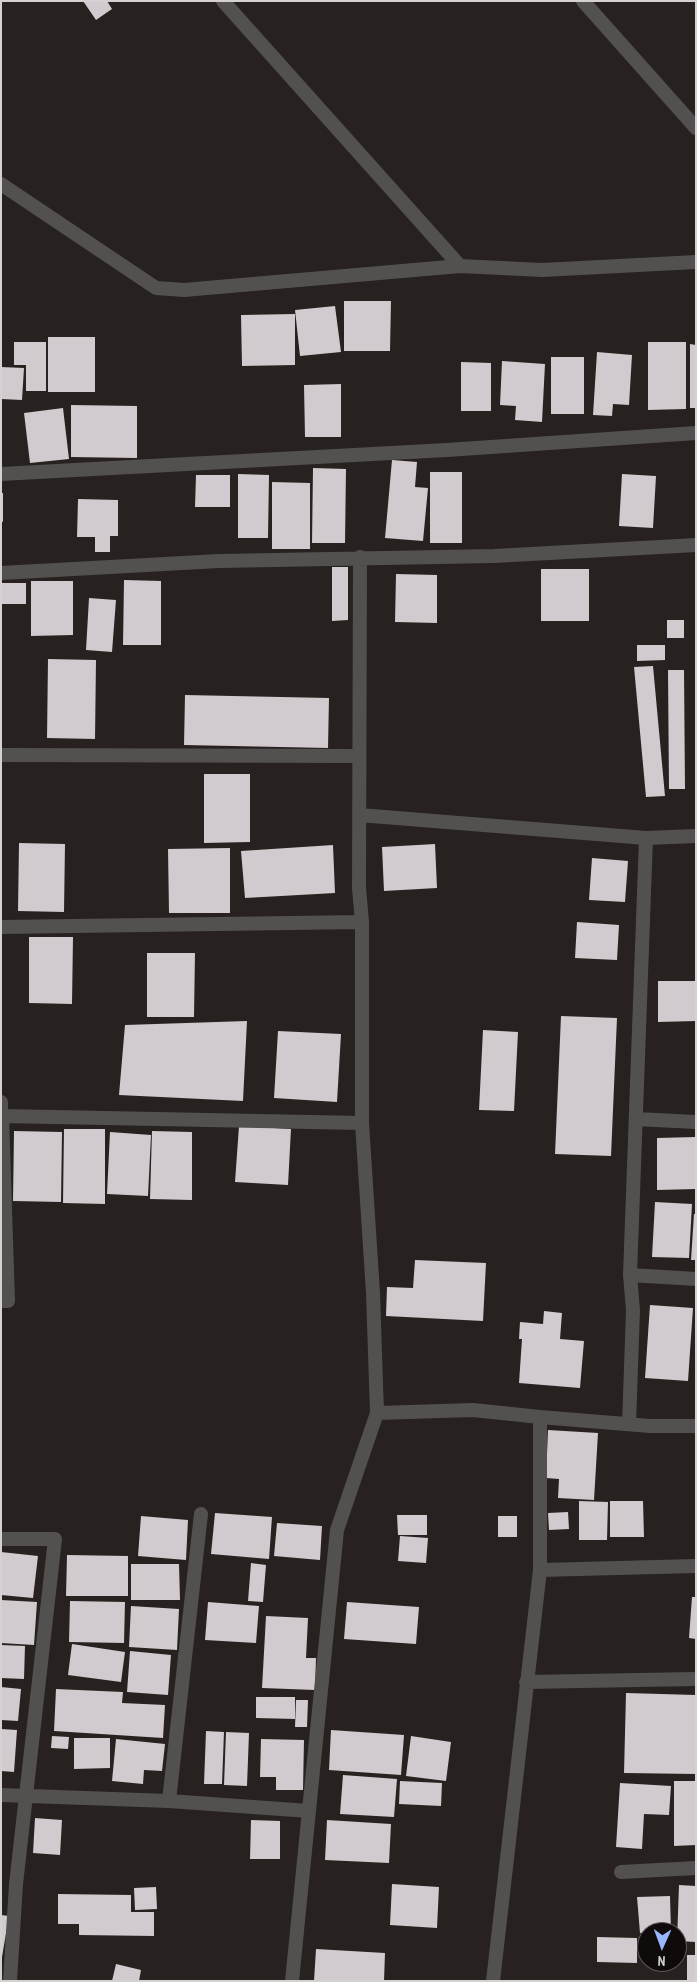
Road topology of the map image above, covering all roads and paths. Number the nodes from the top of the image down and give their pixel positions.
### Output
1 (223, 1) edge
2 (583, 1) edge
3 (696, 128) edge
4 (1, 184) edge
5 (696, 262) edge
6 (460, 266) junction
7 (696, 433) edge
8 (1, 474) edge
9 (696, 545) edge
10 (360, 557) junction
11 (1, 573) edge
12 (1, 755) edge
13 (359, 756) junction
14 (359, 815) junction
15 (696, 836) edge
16 (646, 838) junction
17 (362, 922) junction
18 (1, 927) edge
19 (1, 1102) edge
20 (1, 1116) edge
21 (636, 1119) junction
22 (696, 1122) edge
23 (362, 1123) junction
24 (630, 1275) junction
25 (696, 1279) edge
26 (1, 1301) edge
27 (377, 1413) junction
28 (540, 1418) junction
29 (629, 1424) junction
30 (696, 1426) edge
31 (202, 1514) dead end
32 (1, 1539) edge
33 (696, 1566) edge
34 (540, 1570) junction
35 (696, 1679) edge
36 (526, 1682) junction
37 (1, 1795) edge
38 (25, 1796) junction
39 (169, 1801) junction
40 (309, 1811) junction
41 (696, 1868) edge
42 (620, 1872) dead end
43 (10, 1981) edge
44 (292, 1981) edge
45 (493, 1981) edge

1 - 6 street
2 - 3 street
4 - 6 street
5 - 6 street
7 - 8 street
9 - 10 street
10 - 11 street
10 - 13 street
12 - 13 street
13 - 14 street
14 - 16 street
14 - 17 street
15 - 16 street
16 - 21 street
17 - 18 street
17 - 23 street
19 - 20 street
20 - 23 street
20 - 26 street
21 - 22 street
21 - 24 street
23 - 27 street
24 - 25 street
24 - 29 street
27 - 28 street
27 - 40 street
28 - 29 street
28 - 34 street
29 - 30 street
31 - 39 street
32 - 38 street
33 - 34 street
34 - 36 street
35 - 36 street
36 - 45 street
37 - 38 street
38 - 39 street
38 - 43 street
39 - 40 street
40 - 44 street
41 - 42 street

